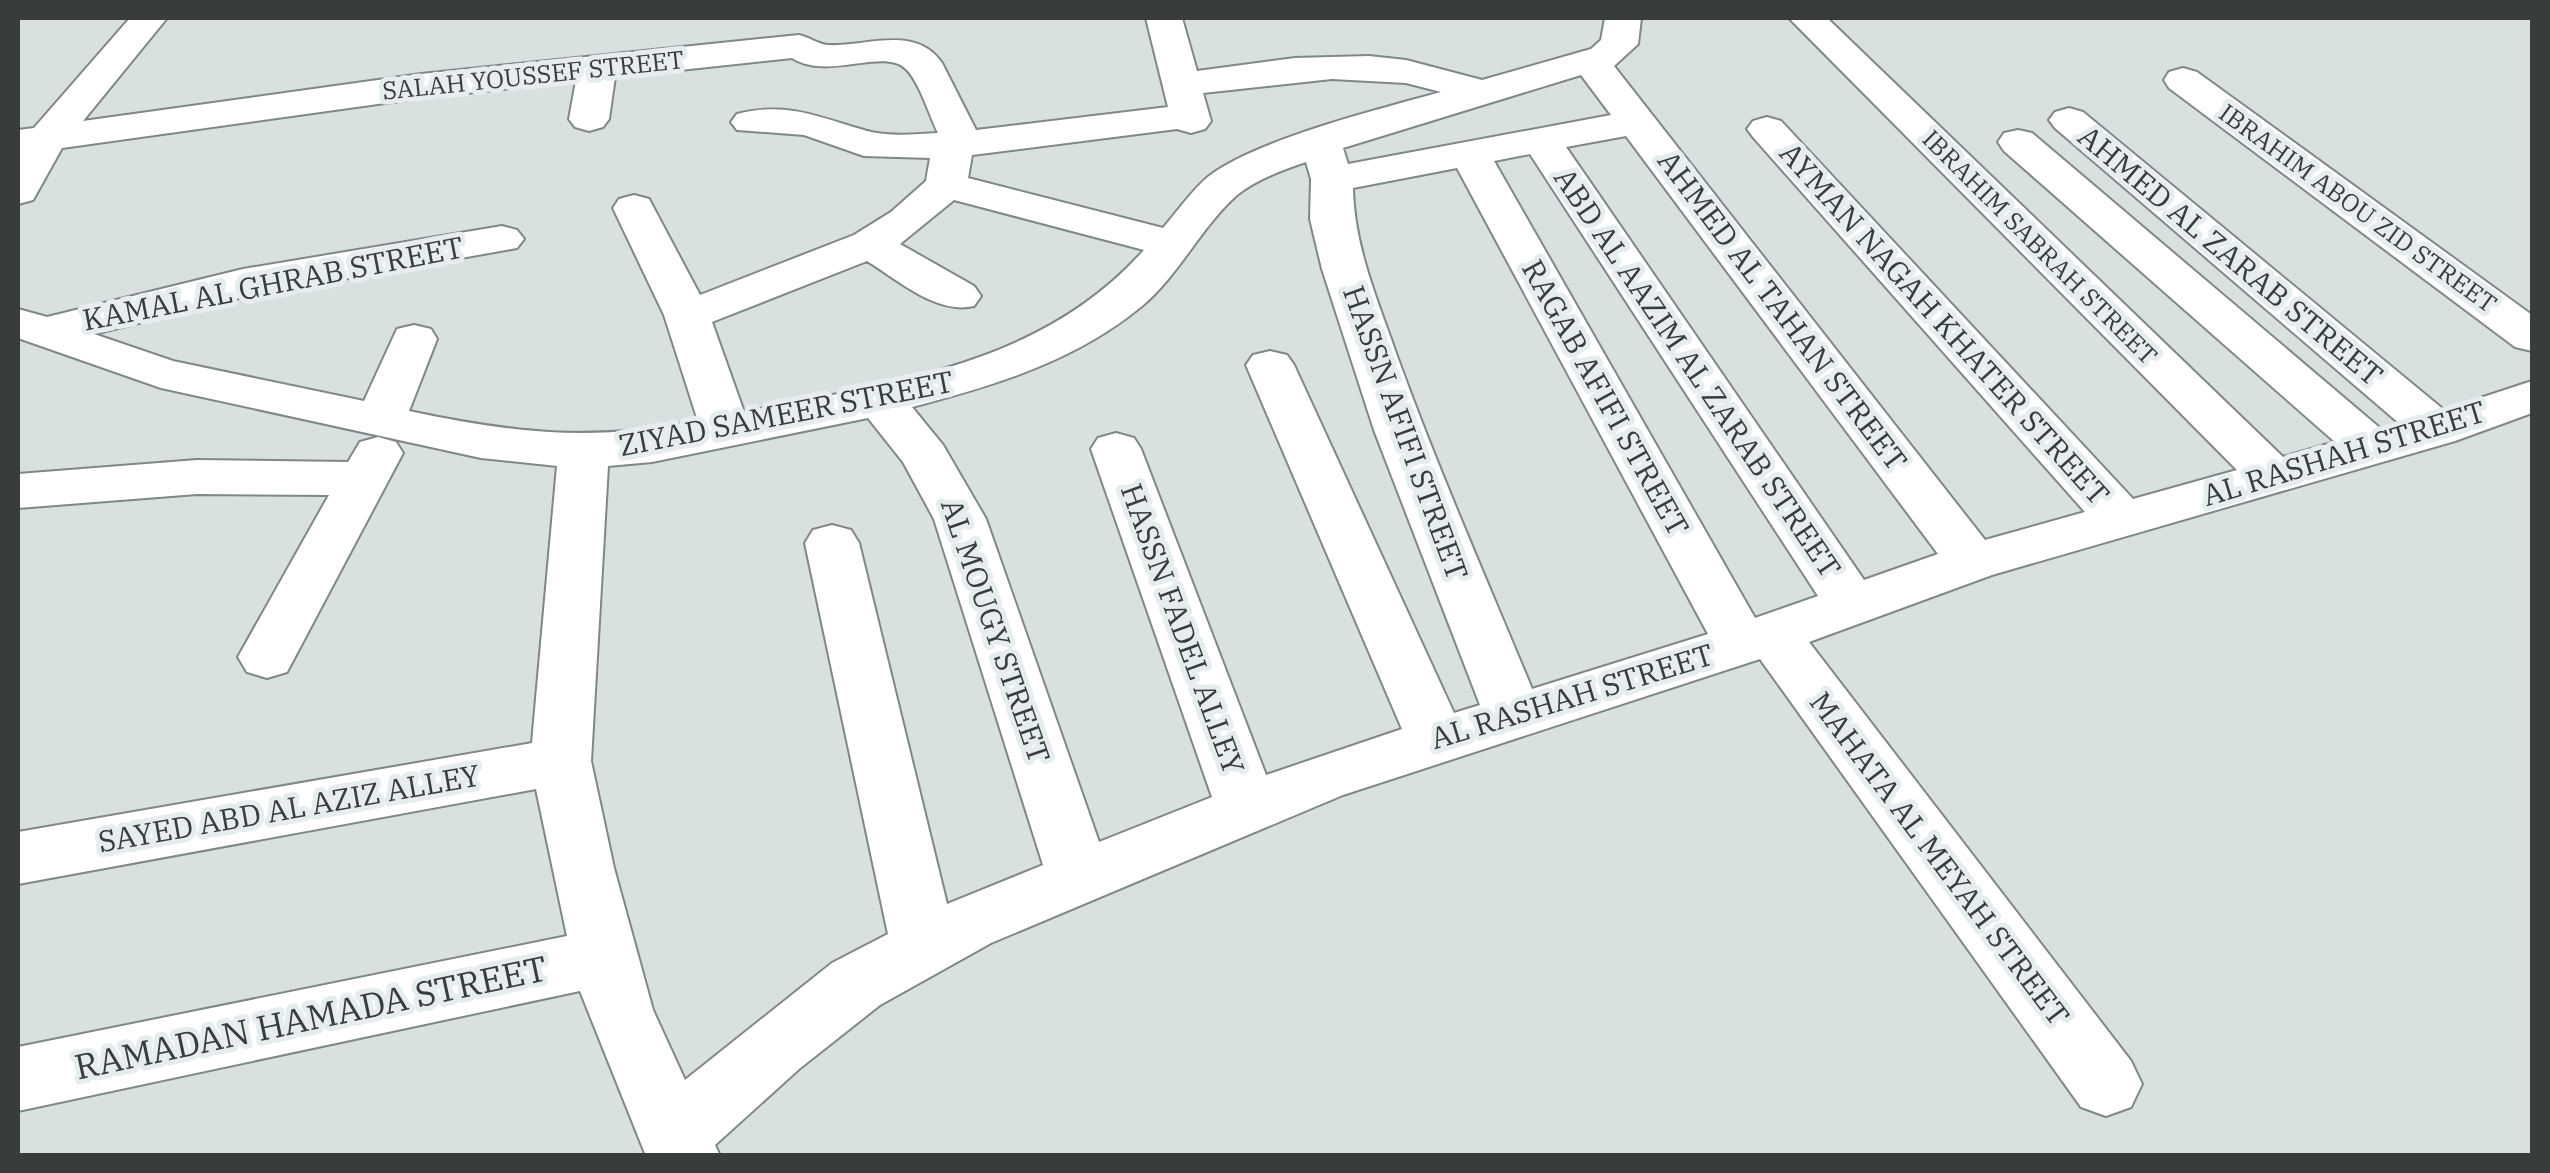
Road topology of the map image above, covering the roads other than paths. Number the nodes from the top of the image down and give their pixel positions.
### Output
1 (150, 18) edge
2 (1164, 18) edge
3 (1623, 18) edge
4 (1807, 18) edge
5 (768, 33) edge
6 (1590, 62) junction
7 (598, 68) junction
8 (2183, 80) dead end
9 (1482, 93) junction
10 (1184, 101) junction
11 (589, 119) dead end
12 (2069, 120) dead end
13 (751, 122) dead end
14 (1637, 122) junction
15 (1767, 129) dead end
16 (32, 140) edge
17 (1541, 140) junction
18 (2018, 142) dead end
19 (1469, 153) junction
20 (954, 158) junction
21 (1327, 162) junction
22 (1253, 168) junction
23 (18, 191) edge
24 (634, 208) dead end
25 (502, 239) dead end
26 (869, 244) junction
27 (1172, 244) junction
28 (958, 296) dead end
29 (687, 315) junction
30 (31, 327) edge
31 (2532, 336) edge
32 (414, 339) dead end
33 (1270, 365) dead end
34 (2532, 396) edge
35 (880, 400) junction
36 (388, 421) junction
37 (2437, 430) junction
38 (726, 432) junction
39 (2372, 448) junction
40 (1116, 449) dead end
41 (584, 452) junction
42 (2273, 476) junction
43 (364, 478) junction
44 (18, 491) edge
45 (2122, 519) junction
46 (832, 544) dead end
47 (1973, 562) junction
48 (1853, 606) junction
49 (1756, 639) junction
50 (267, 657) dead end
51 (1514, 714) junction
52 (1437, 740) junction
53 (561, 761) junction
54 (1247, 808) junction
55 (18, 858) edge
56 (1080, 878) junction
57 (924, 948) junction
58 (604, 957) junction
59 (18, 1079) edge
60 (2106, 1084) dead end
61 (679, 1144) edge

1 - 16 street
2 - 10 street
3 - 6 street
4 - 42 street, IBRAHIM SABRAH STREET
5 - 7 street, SALAH YOUSSEF STREET
5 - 20 street, SALAH YOUSSEF STREET
6 - 9 street, ZIYAD SAMEER STREET
6 - 14 street, AHMED AL TAHAN STREET
7 - 11 street
7 - 16 street, SALAH YOUSSEF STREET
8 - 31 street, IBRAHIM ABOU ZID STREET
9 - 10 street
9 - 21 street, ZIYAD SAMEER STREET
10 - 20 street
10 - 22 street
12 - 37 street, AHMED AL ZARAB STREET
13 - 20 street
14 - 17 street
14 - 47 street, AHMED AL TAHAN STREET
15 - 45 street, AYMAN NAGAH KHATER STREET
16 - 23 street
17 - 19 street
17 - 48 street, ABD AL AAZIM AL ZARAB STREET
18 - 39 street
19 - 21 street
19 - 49 street, RAGAB AFIFI STREET
20 - 26 street
20 - 27 street
21 - 22 street, ZIYAD SAMEER STREET
21 - 51 street, HASSN AFIFI STREET
22 - 27 street, ZIYAD SAMEER STREET
24 - 29 street
25 - 30 street, KAMAL AL GHRAB STREET
26 - 28 street
26 - 29 street
27 - 35 street, ZIYAD SAMEER STREET
29 - 38 street
30 - 36 street, ZIYAD SAMEER STREET
32 - 36 street
33 - 52 street
34 - 37 street, AL RASHAH STREET
35 - 38 street, ZIYAD SAMEER STREET
35 - 56 street, AL MOUGY STREET
36 - 41 street, ZIYAD SAMEER STREET
36 - 43 street
37 - 39 street, AL RASHAH STREET
38 - 41 street, ZIYAD SAMEER STREET
39 - 42 street, AL RASHAH STREET
40 - 54 street, HASSN FADEL ALLEY
41 - 53 street
42 - 45 street, AL RASHAH STREET
43 - 44 street
43 - 50 street
45 - 47 street, AL RASHAH STREET
46 - 57 street
47 - 48 street, AL RASHAH STREET
48 - 49 street, AL RASHAH STREET
49 - 51 street, AL RASHAH STREET
49 - 60 street, MAHATA AL MEYAH STREET
51 - 52 street, AL RASHAH STREET
52 - 54 street, AL RASHAH STREET
53 - 55 street, SAYED ABD AL AZIZ ALLEY
53 - 58 street
54 - 56 street, AL RASHAH STREET
56 - 57 street, AL RASHAH STREET
57 - 61 street, AL RASHAH STREET
58 - 59 street, RAMADAN HAMADA STREET
58 - 61 street

